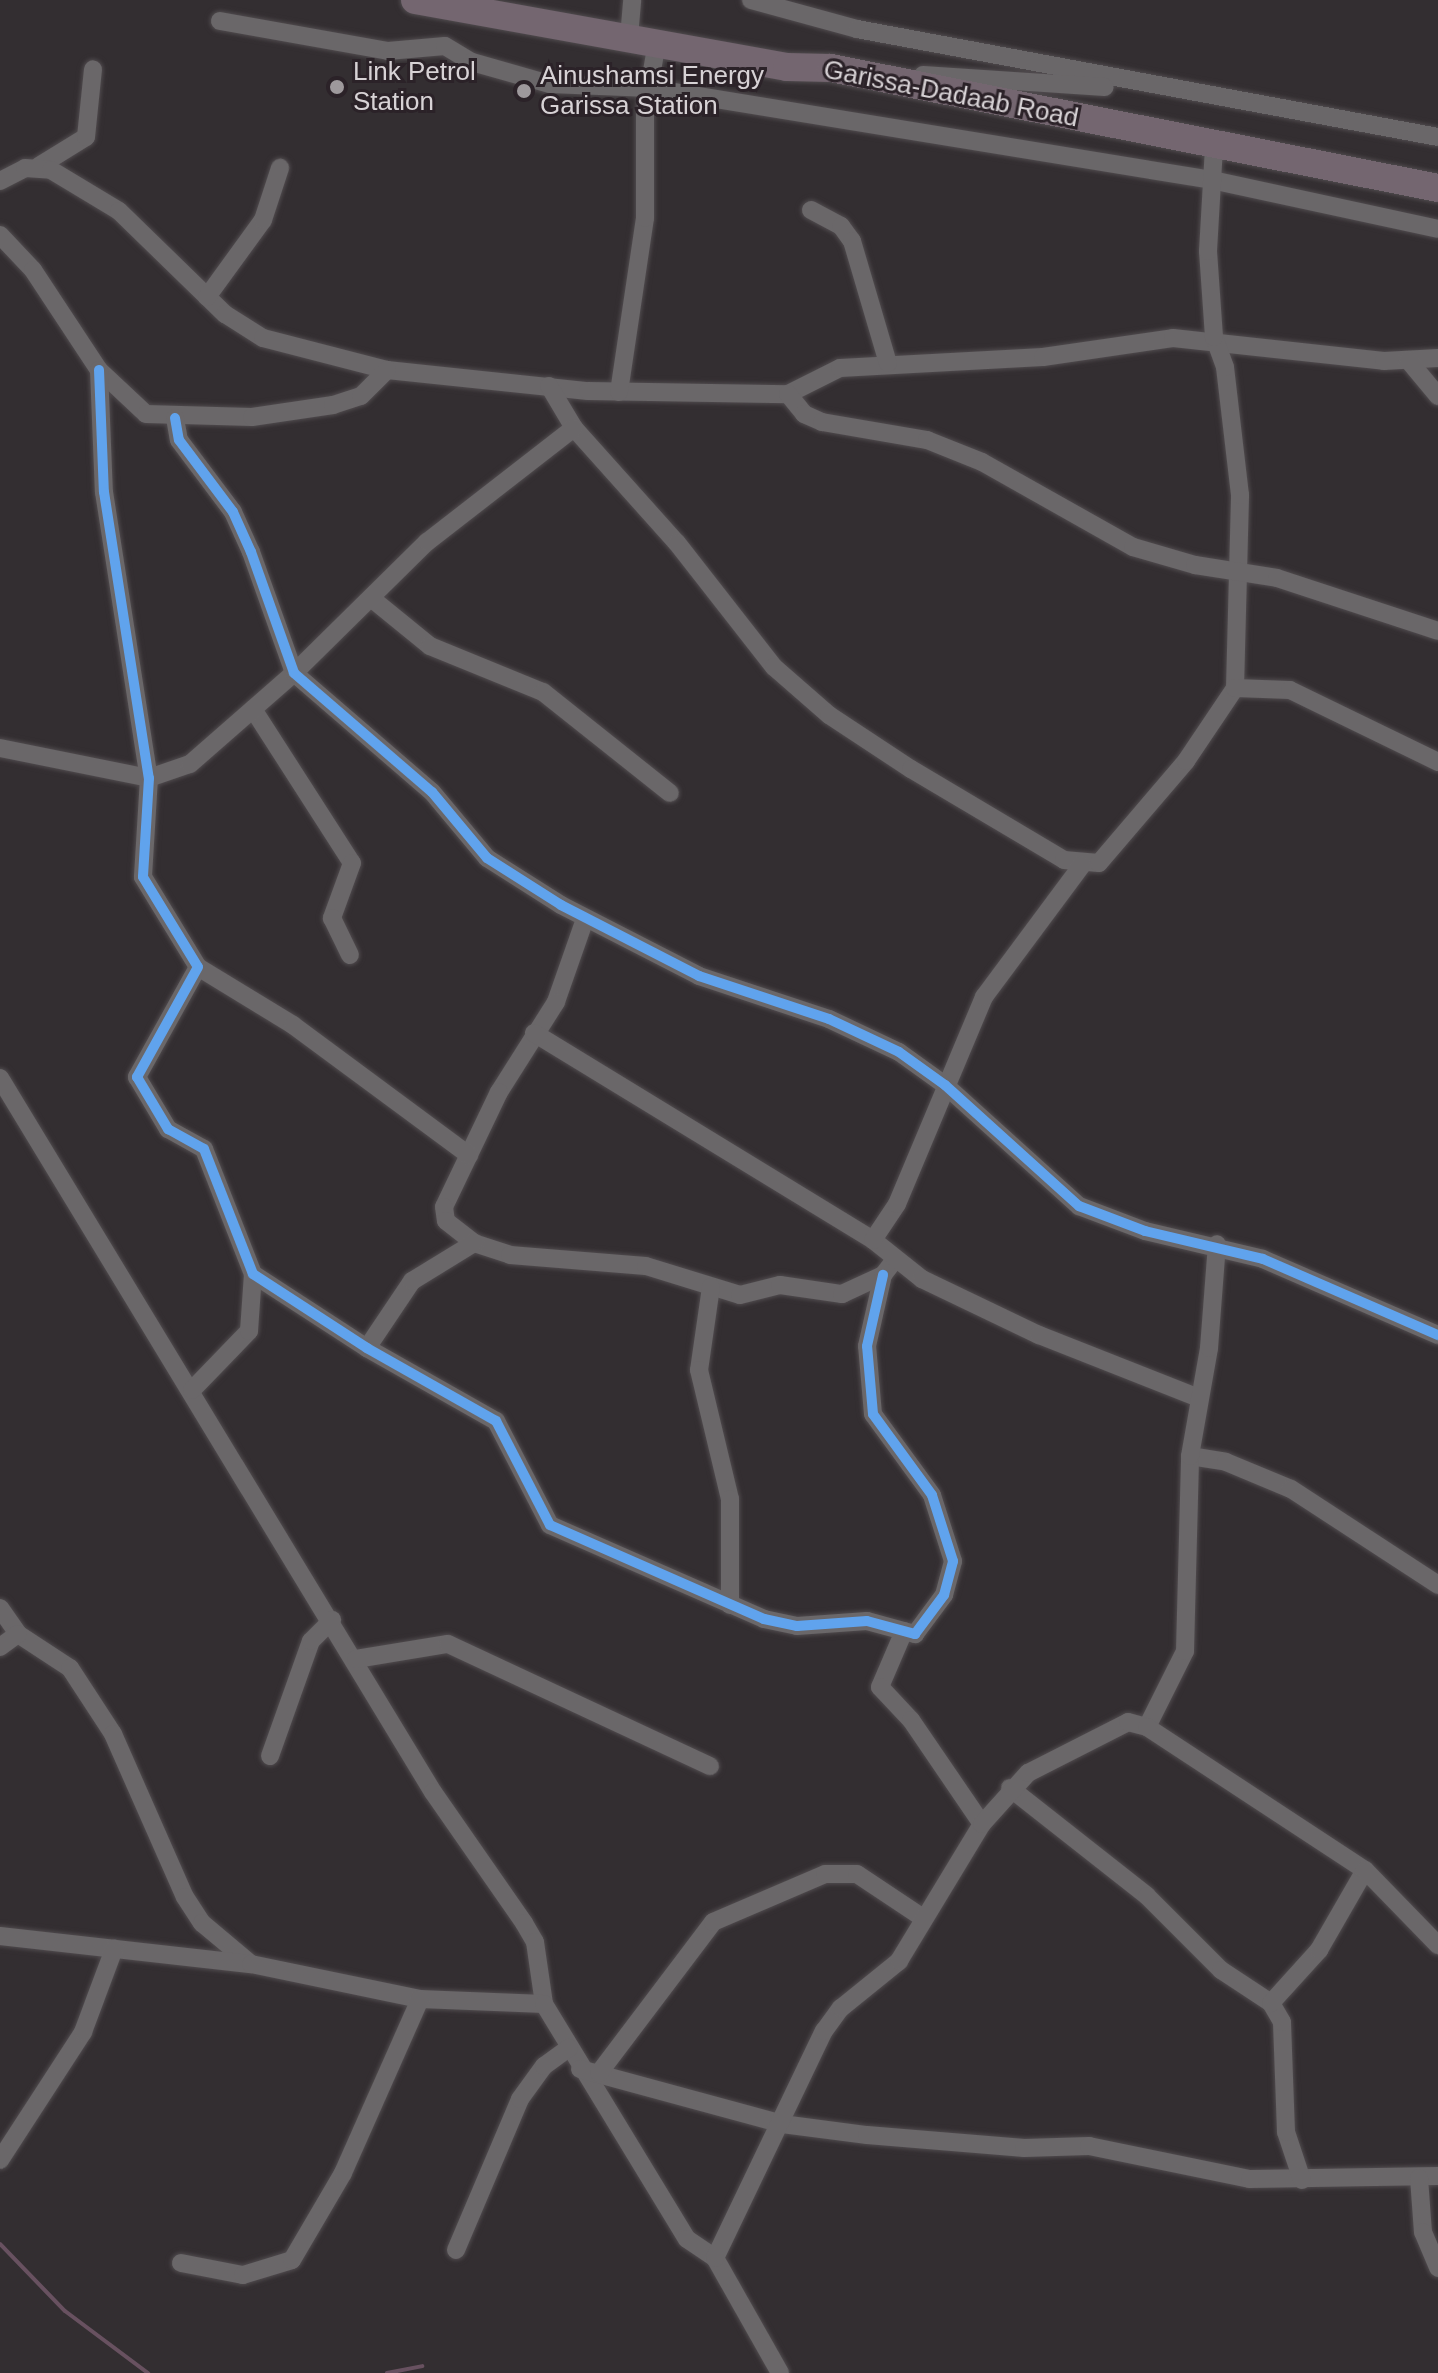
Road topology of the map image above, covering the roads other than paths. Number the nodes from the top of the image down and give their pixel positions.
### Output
1 (415, 0) edge
2 (632, 0) edge
3 (751, 0) edge
4 (220, 21) dead end
5 (629, 37) junction
6 (657, 42) junction
7 (831, 68) junction
8 (93, 69) dead end
9 (649, 88) junction
10 (1179, 92) junction
11 (1438, 137) edge
12 (1214, 146) junction
13 (39, 166) junction
14 (280, 168) dead end
15 (1212, 180) junction
16 (0, 181) edge
17 (1438, 188) edge
18 (811, 210) dead end
19 (1438, 229) edge
20 (0, 236) edge
21 (207, 297) junction
22 (1214, 337) junction
23 (1438, 358) edge
24 (1408, 360) junction
25 (888, 363) junction
26 (99, 370) junction
27 (387, 370) junction
28 (549, 386) junction
29 (619, 392) junction
30 (788, 394) junction
31 (1438, 396) edge
32 (175, 418) junction
33 (574, 428) junction
34 (1238, 573) junction
35 (371, 598) junction
36 (1438, 631) edge
37 (294, 673) junction
38 (1235, 688) junction
39 (253, 709) junction
40 (0, 748) edge
41 (1438, 762) edge
42 (149, 778) junction
43 (670, 793) dead end
44 (1082, 865) junction
45 (585, 919) junction
46 (350, 955) dead end
47 (198, 967) junction
48 (534, 1033) junction
49 (0, 1078) edge
50 (945, 1085) junction
51 (469, 1155) junction
52 (873, 1240) junction
53 (474, 1243) junction
54 (1217, 1244) junction
55 (889, 1268) junction
56 (253, 1274) junction
57 (711, 1287) junction
58 (1438, 1335) edge
59 (367, 1348) junction
60 (192, 1390) junction
61 (1199, 1398) junction
62 (1190, 1456) junction
63 (1438, 1585) edge
64 (730, 1605) junction
65 (0, 1608) edge
66 (332, 1620) junction
67 (904, 1631) junction
68 (18, 1634) junction
69 (0, 1647) edge
70 (356, 1659) junction
71 (1147, 1727) junction
72 (270, 1756) dead end
73 (710, 1766) dead end
74 (1010, 1788) junction
75 (982, 1824) junction
76 (1365, 1870) junction
77 (923, 1918) junction
78 (0, 1936) edge
79 (1438, 1945) edge
80 (114, 1949) junction
81 (251, 1964) junction
82 (420, 1999) junction
83 (1271, 2003) junction
84 (544, 2004) junction
85 (569, 2048) junction
86 (590, 2071) junction
87 (782, 2124) junction
88 (0, 2160) edge
89 (1438, 2176) edge
90 (1419, 2178) junction
91 (1302, 2180) junction
92 (456, 2250) dead end
93 (715, 2258) junction
94 (181, 2263) dead end
95 (1438, 2268) edge
96 (780, 2373) edge

1 - 5 highway, Garissa-Dadaab Road
2 - 5 street
3 - 10 street
4 - 9 street
5 - 6 highway, Garissa-Dadaab Road
6 - 7 highway, Garissa-Dadaab Road
6 - 9 street
7 - 10 street
7 - 12 highway, Garissa-Dadaab Road
8 - 13 street
9 - 15 street
9 - 29 street
10 - 11 street
12 - 15 street
12 - 17 highway, Garissa-Dadaab Road
13 - 16 street
13 - 21 street
14 - 21 street
15 - 19 street
15 - 22 street
18 - 25 street
20 - 26 street
21 - 27 street
22 - 24 street
22 - 25 street
22 - 34 street
23 - 24 street
24 - 31 street
25 - 30 street
26 - 32 street
26 - 42 street
27 - 28 street
27 - 32 street
28 - 29 street
28 - 33 street
29 - 30 street
30 - 34 street
32 - 37 street
33 - 35 street
33 - 44 street
34 - 36 street
34 - 38 street
35 - 37 street
35 - 43 street
37 - 39 street
37 - 45 street
38 - 41 street
38 - 44 street
39 - 42 street
39 - 46 street
40 - 42 street
42 - 47 street
44 - 50 street
45 - 48 street
45 - 50 street
47 - 51 street
47 - 56 street
48 - 51 street
48 - 52 street
49 - 60 street
50 - 52 street
50 - 54 street
51 - 53 street
52 - 55 street
53 - 57 street
53 - 59 street
54 - 58 street
54 - 61 street
55 - 57 street
55 - 61 street
55 - 67 street
56 - 59 street
56 - 60 street
57 - 64 street
59 - 64 street
60 - 66 street
61 - 62 street
62 - 63 street
62 - 71 street
64 - 67 street
65 - 68 street
66 - 70 street
66 - 72 street
67 - 75 street
68 - 69 street
68 - 81 street
70 - 73 street
70 - 84 street
71 - 74 street
71 - 76 street
74 - 75 street
74 - 83 street
75 - 77 street
76 - 79 street
76 - 83 street
77 - 86 street
77 - 87 street
78 - 80 street
80 - 81 street
80 - 88 street
81 - 82 street
82 - 84 street
82 - 94 street
83 - 91 street
84 - 85 street
85 - 86 street
85 - 92 street
86 - 87 street
86 - 93 street
87 - 91 street
87 - 93 street
89 - 90 street
90 - 91 street
90 - 95 street
93 - 96 street

